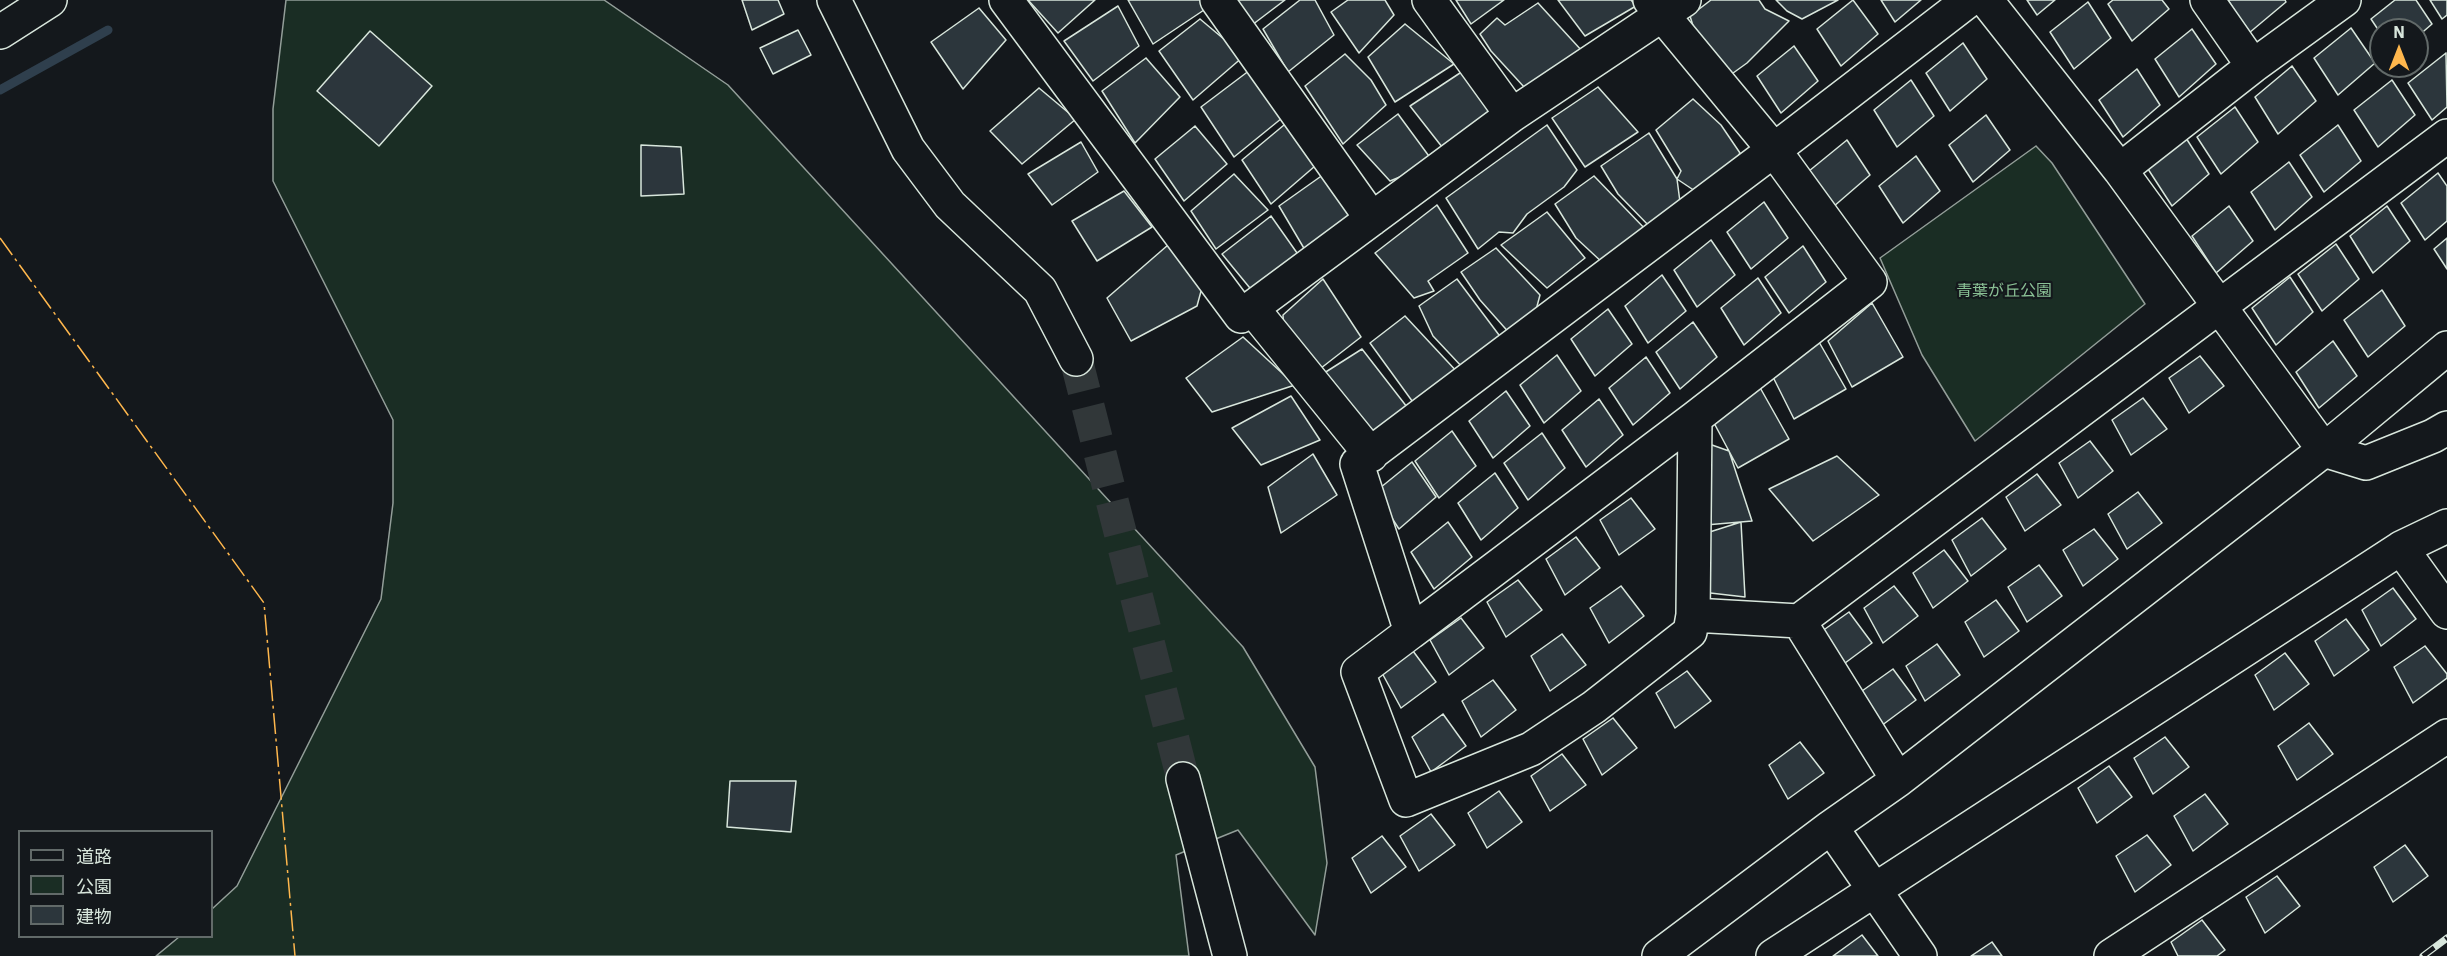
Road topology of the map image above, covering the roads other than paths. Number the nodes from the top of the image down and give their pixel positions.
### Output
1 (50, 0) edge
2 (834, 0) edge
3 (1006, 0) edge
4 (1217, 0) edge
5 (1429, 0) edge
6 (1969, 0) edge
7 (1986, 0) edge
8 (2207, 0) edge
9 (2344, 0) edge
10 (1666, 5) edge
11 (0, 32) edge
12 (2253, 66) junction
13 (1512, 115) junction
14 (2447, 136) edge
15 (1774, 150) junction
16 (2120, 170) junction
17 (1372, 219) junction
18 (2220, 306) junction
19 (1252, 308) junction
20 (2447, 348) edge
21 (1076, 359) tunnel mouth
22 (1695, 418) junction
23 (2447, 428) edge
24 (2324, 450) junction
25 (1371, 455) junction
26 (2447, 526) edge
27 (2401, 548) junction
28 (2447, 612) edge
29 (1693, 615) junction
30 (1799, 621) junction
31 (1411, 632) junction
32 (2447, 736) edge
33 (1183, 779) tunnel mouth
34 (1898, 780) junction
35 (1831, 827) junction
36 (1874, 892) junction
37 (1230, 956) edge
38 (1659, 956) edge
39 (1773, 956) edge
40 (1920, 956) edge
41 (2111, 956) edge

1 - 11 street
2 - 21 street
3 - 19 street
4 - 17 street
5 - 13 street
6 - 15 street
7 - 16 street
8 - 12 street
9 - 12 street
10 - 13 street
10 - 15 street
12 - 16 street
13 - 17 street
14 - 18 street
15 - 22 street
15 - 25 street
16 - 18 street
17 - 19 street
18 - 24 street
18 - 30 street
19 - 25 street
20 - 24 street
22 - 29 street
22 - 31 street
23 - 24 street
24 - 34 street
25 - 31 street
26 - 27 street
27 - 28 street
27 - 36 street
29 - 30 street
29 - 31 street
30 - 34 street
32 - 41 street
33 - 37 street
34 - 35 street
35 - 36 street
35 - 38 street
36 - 39 street
36 - 40 street

